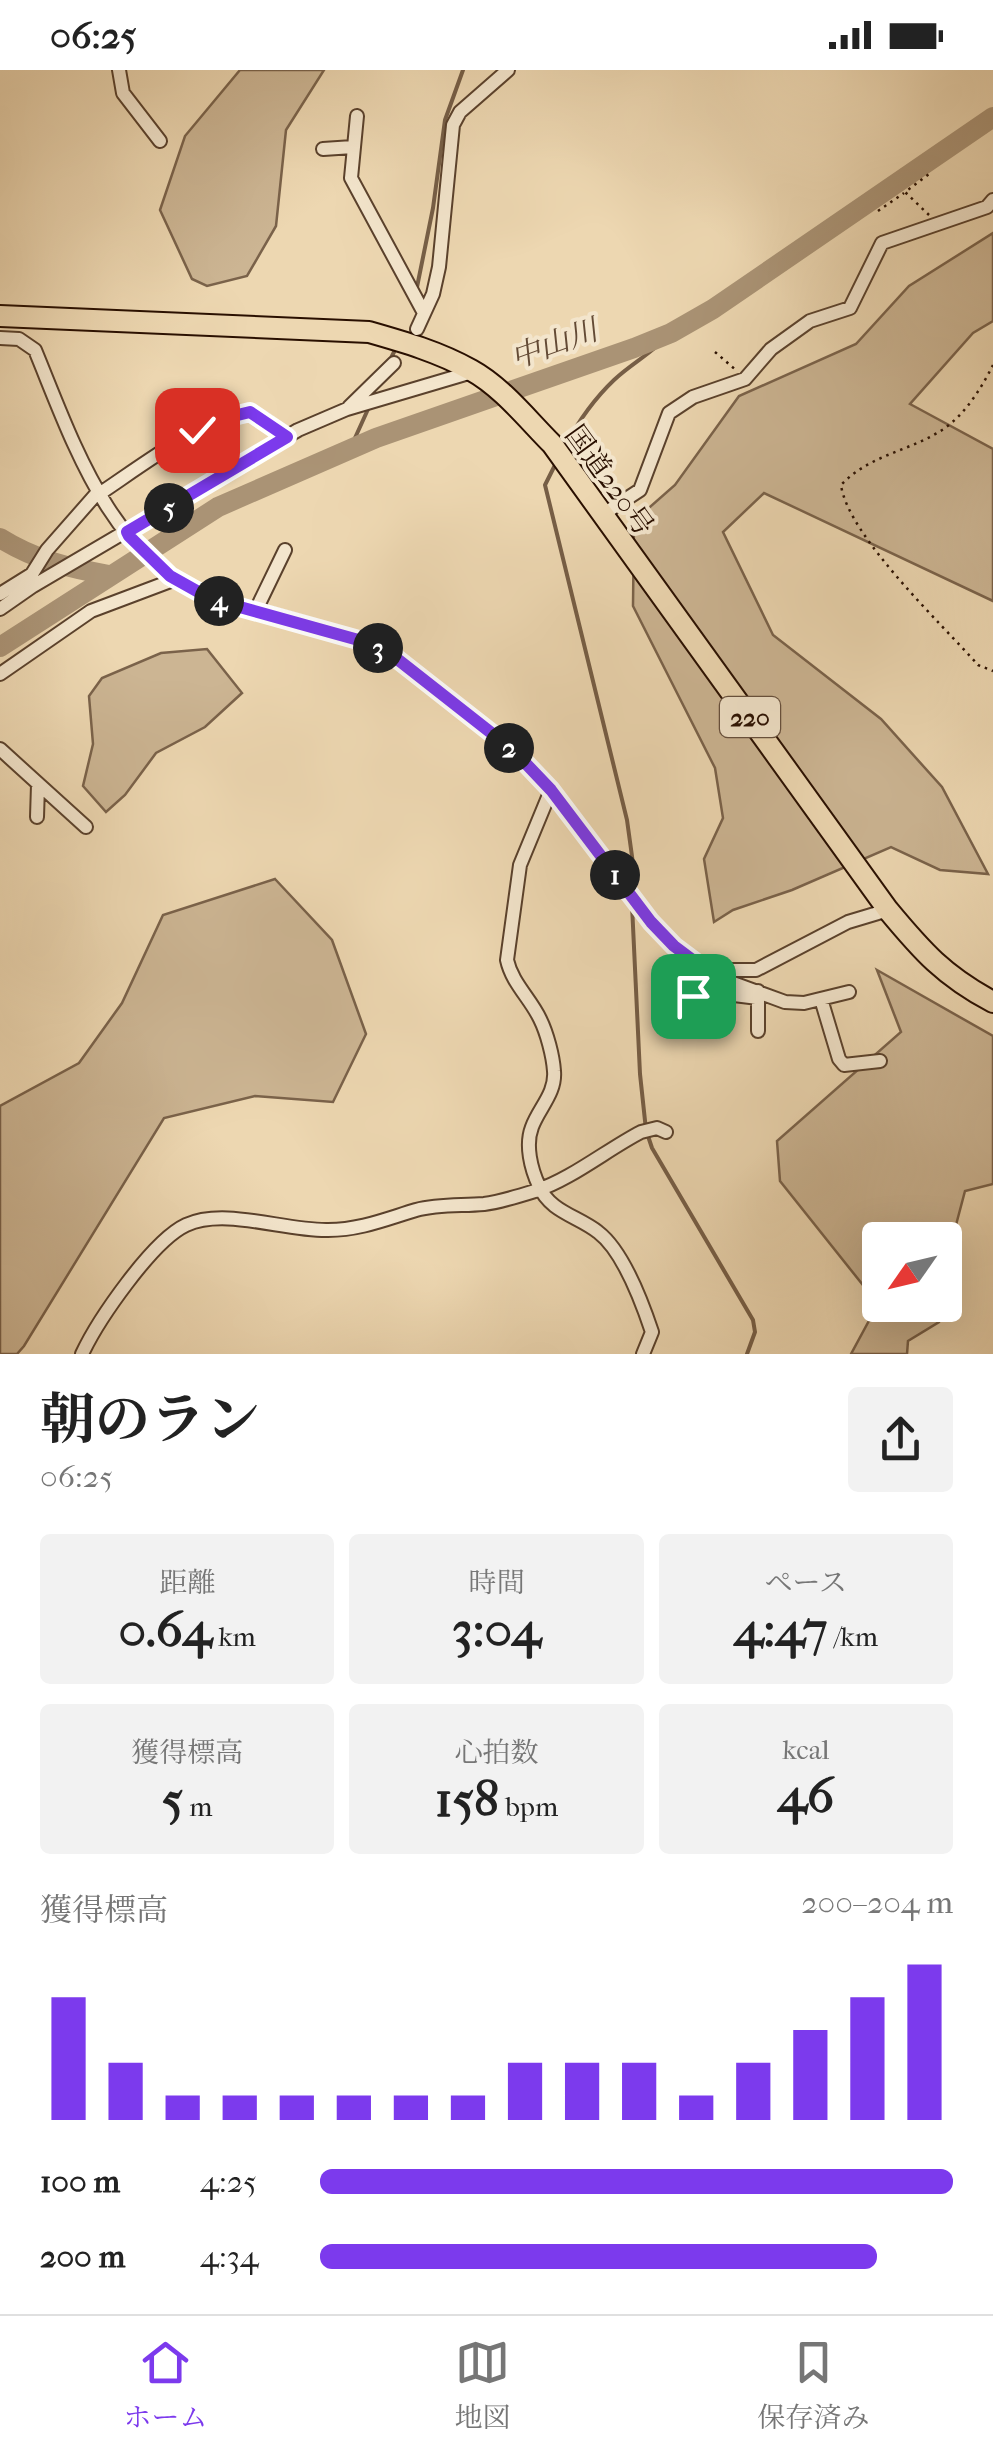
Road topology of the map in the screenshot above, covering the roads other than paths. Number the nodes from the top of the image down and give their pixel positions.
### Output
1 (119, 70) edge
2 (508, 70) edge
3 (358, 116) dead end
4 (160, 140) dead end
5 (353, 147) junction
6 (323, 148) dead end
7 (993, 200) edge
8 (424, 313) junction
9 (0, 316) edge
10 (417, 329) dead end
11 (0, 338) edge
12 (394, 363) dead end
13 (474, 371) junction
14 (347, 409) junction
15 (287, 437) junction
16 (99, 493) junction
17 (602, 514) junction
18 (128, 534) junction
19 (285, 550) dead end
20 (176, 579) junction
21 (0, 594) edge
22 (0, 609) edge
23 (256, 610) junction
24 (0, 674) edge
25 (0, 748) edge
26 (38, 785) junction
27 (551, 790) junction
28 (37, 817) dead end
29 (86, 827) dead end
30 (888, 910) junction
31 (706, 969) junction
32 (849, 992) dead end
33 (758, 995) junction
34 (720, 998) dead end
35 (821, 998) junction
36 (993, 1002) edge
37 (690, 1016) dead end
38 (758, 1031) dead end
39 (880, 1061) dead end
40 (666, 1132) dead end
41 (540, 1189) junction
42 (82, 1354) edge
43 (643, 1354) edge

1 - 4 street
2 - 8 street
3 - 5 street
5 - 6 street
5 - 8 street
7 - 17 street
8 - 10 street
9 - 13 highway, 国道220号 / 220
11 - 16 street
12 - 14 street
13 - 14 street
13 - 17 highway, 国道220号 / 220
14 - 15 street
15 - 16 street
15 - 18 street
16 - 18 street
16 - 21 street
17 - 30 highway, 国道220号 / 220
18 - 20 street
18 - 22 street
19 - 23 street
20 - 23 street
20 - 24 street
23 - 27 street
25 - 26 street
26 - 28 street
26 - 29 street
27 - 31 street
27 - 41 street
30 - 31 street
30 - 36 highway, 国道220号 / 220
31 - 33 street
31 - 37 street
32 - 35 street
33 - 34 street
33 - 35 street
33 - 38 street
35 - 39 street
40 - 41 street
41 - 42 street
41 - 43 street

